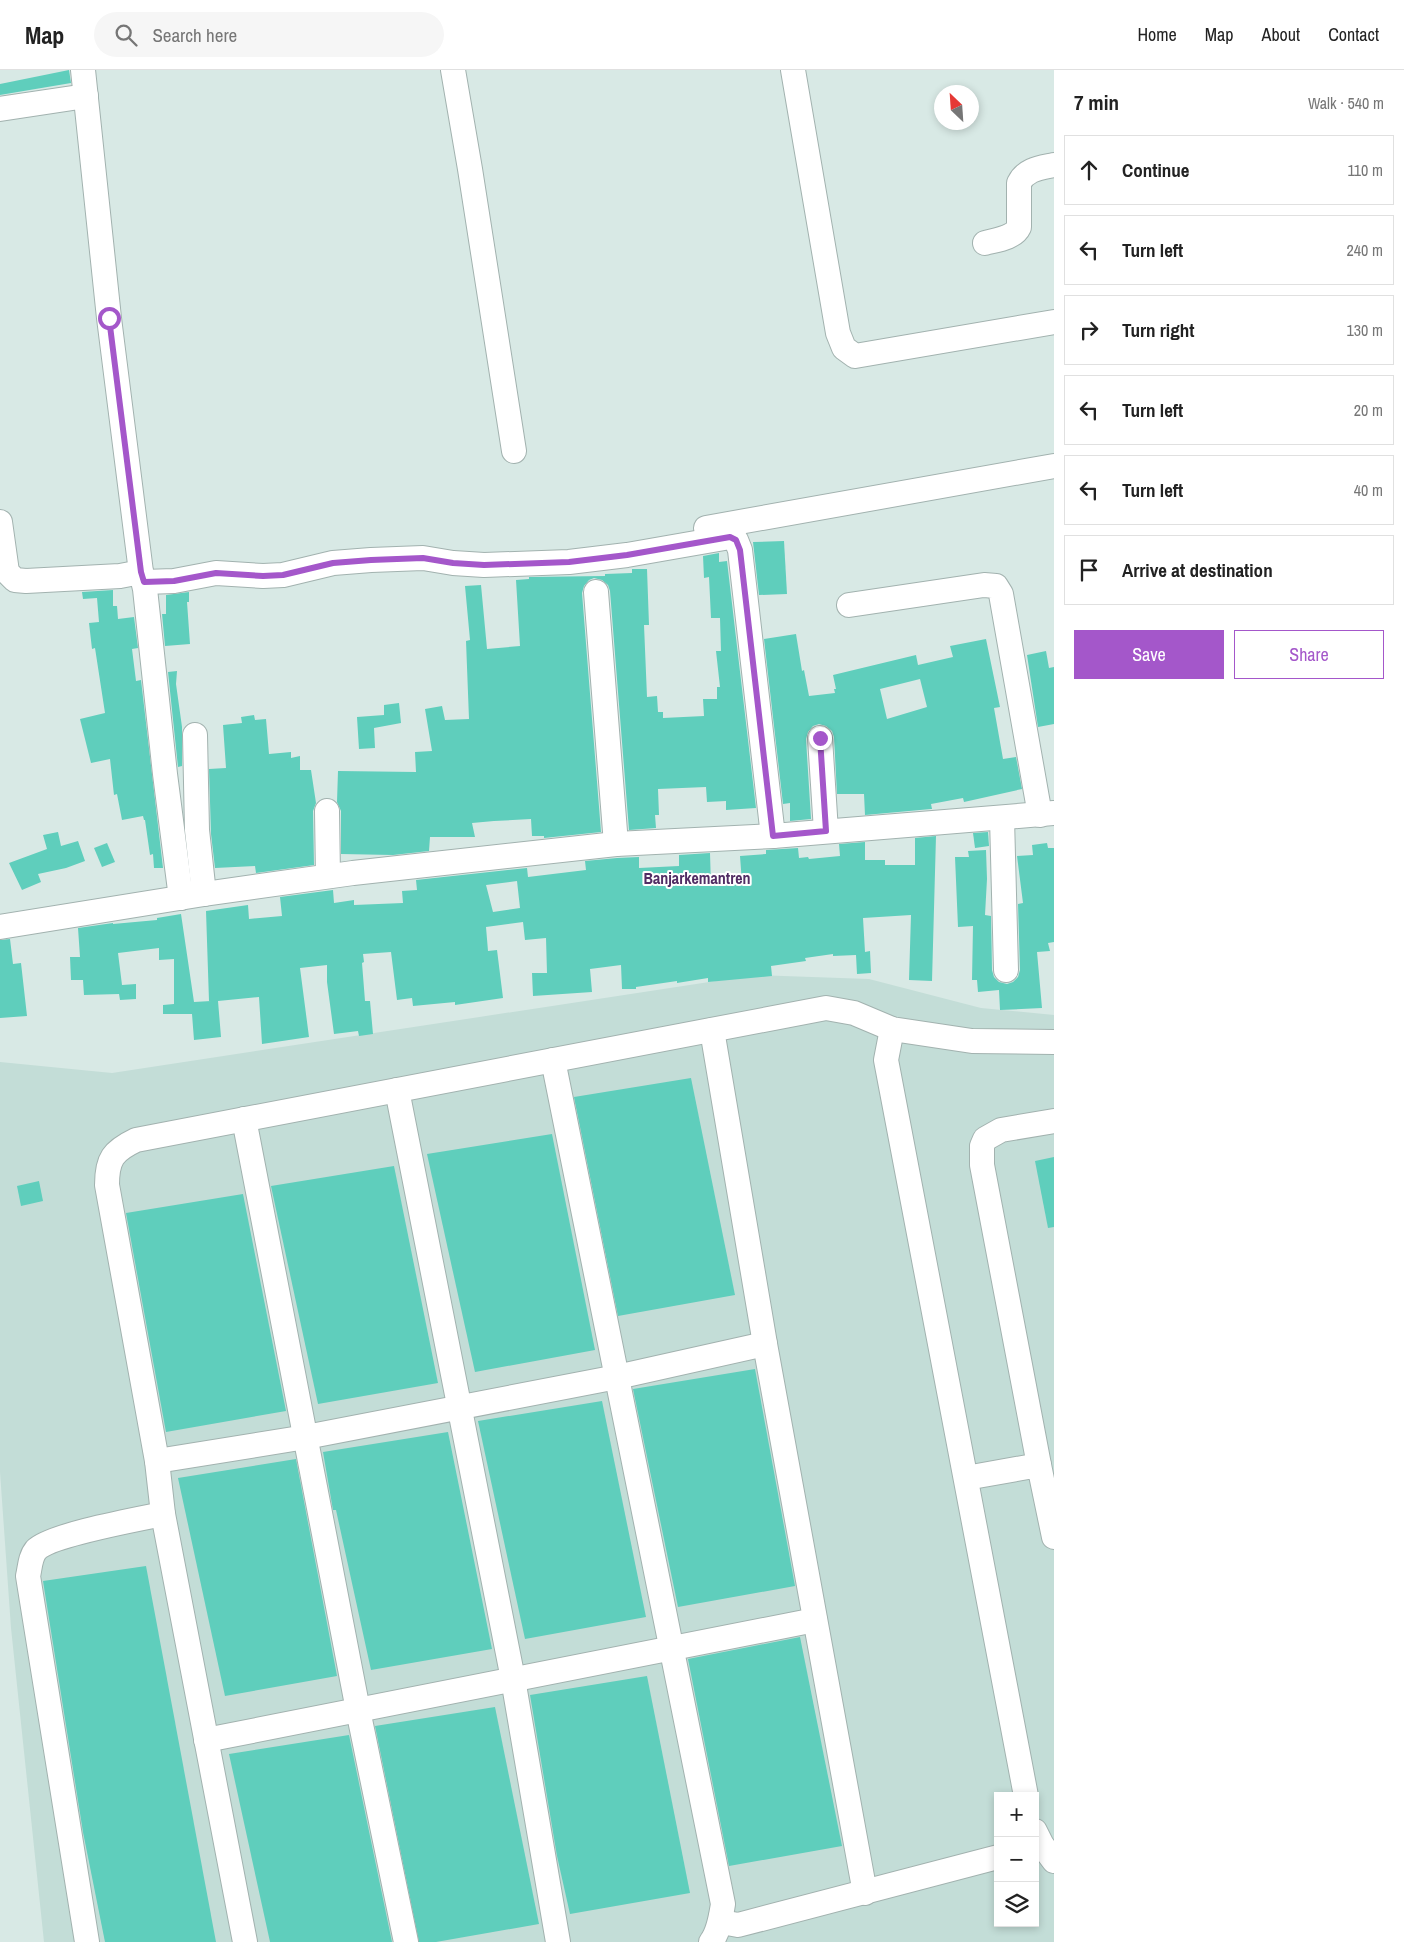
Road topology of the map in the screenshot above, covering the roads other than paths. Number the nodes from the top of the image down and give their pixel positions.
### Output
1 (83, 70) edge
2 (453, 70) edge
3 (794, 70) edge
4 (86, 96) junction
5 (0, 109) edge
6 (1054, 165) edge
7 (985, 243) dead end
8 (1054, 322) edge
9 (514, 451) dead end
10 (1054, 466) edge
11 (0, 522) edge
12 (682, 533) dead end
13 (143, 577) junction
14 (596, 592) dead end
15 (849, 605) dead end
16 (195, 735) dead end
17 (820, 738) dead end
18 (327, 811) dead end
19 (1047, 814) edge
20 (1002, 818) junction
21 (826, 831) junction
22 (773, 836) junction
23 (616, 844) junction
24 (328, 876) junction
25 (192, 896) junction
26 (0, 927) edge
27 (1006, 970) dead end
28 (892, 1029) junction
29 (712, 1030) junction
30 (1054, 1042) edge
31 (554, 1060) junction
32 (398, 1090) junction
33 (244, 1119) junction
34 (1054, 1121) edge
35 (765, 1344) junction
36 (617, 1378) junction
37 (460, 1408) junction
38 (306, 1436) junction
39 (157, 1461) junction
40 (1039, 1465) junction
41 (966, 1478) junction
42 (163, 1514) junction
43 (1054, 1537) edge
44 (815, 1620) junction
45 (671, 1648) junction
46 (513, 1679) junction
47 (358, 1710) junction
48 (206, 1740) junction
49 (1025, 1792) edge
50 (994, 1858) edge
51 (865, 1893) junction
52 (721, 1917) junction
53 (87, 1942) edge
54 (245, 1942) edge
55 (406, 1942) edge
56 (558, 1942) edge
57 (710, 1942) edge

1 - 4 street
2 - 9 street
3 - 8 street
4 - 5 street
4 - 13 street
6 - 7 street
10 - 12 street
11 - 13 street
13 - 22 street
13 - 25 street
14 - 23 street
15 - 19 street
16 - 25 street
17 - 21 street
18 - 24 street
19 - 20 street
20 - 21 street
20 - 27 street
21 - 22 street
22 - 23 street
23 - 24 street
24 - 25 street
25 - 26 street
28 - 29 street
28 - 30 street
28 - 41 street
29 - 31 street
29 - 35 street
31 - 32 street
31 - 36 street
32 - 33 street
32 - 37 street
33 - 38 street
33 - 39 street
34 - 40 street
35 - 36 street
35 - 44 street
36 - 37 street
36 - 45 street
37 - 38 street
37 - 46 street
38 - 39 street
38 - 47 street
39 - 42 street
40 - 41 street
40 - 43 street
41 - 49 street
42 - 48 street
42 - 53 street
44 - 45 street
44 - 51 street
45 - 46 street
45 - 52 street
46 - 47 street
46 - 56 street
47 - 48 street
47 - 55 street
48 - 54 street
50 - 51 street
51 - 52 street
52 - 57 street

